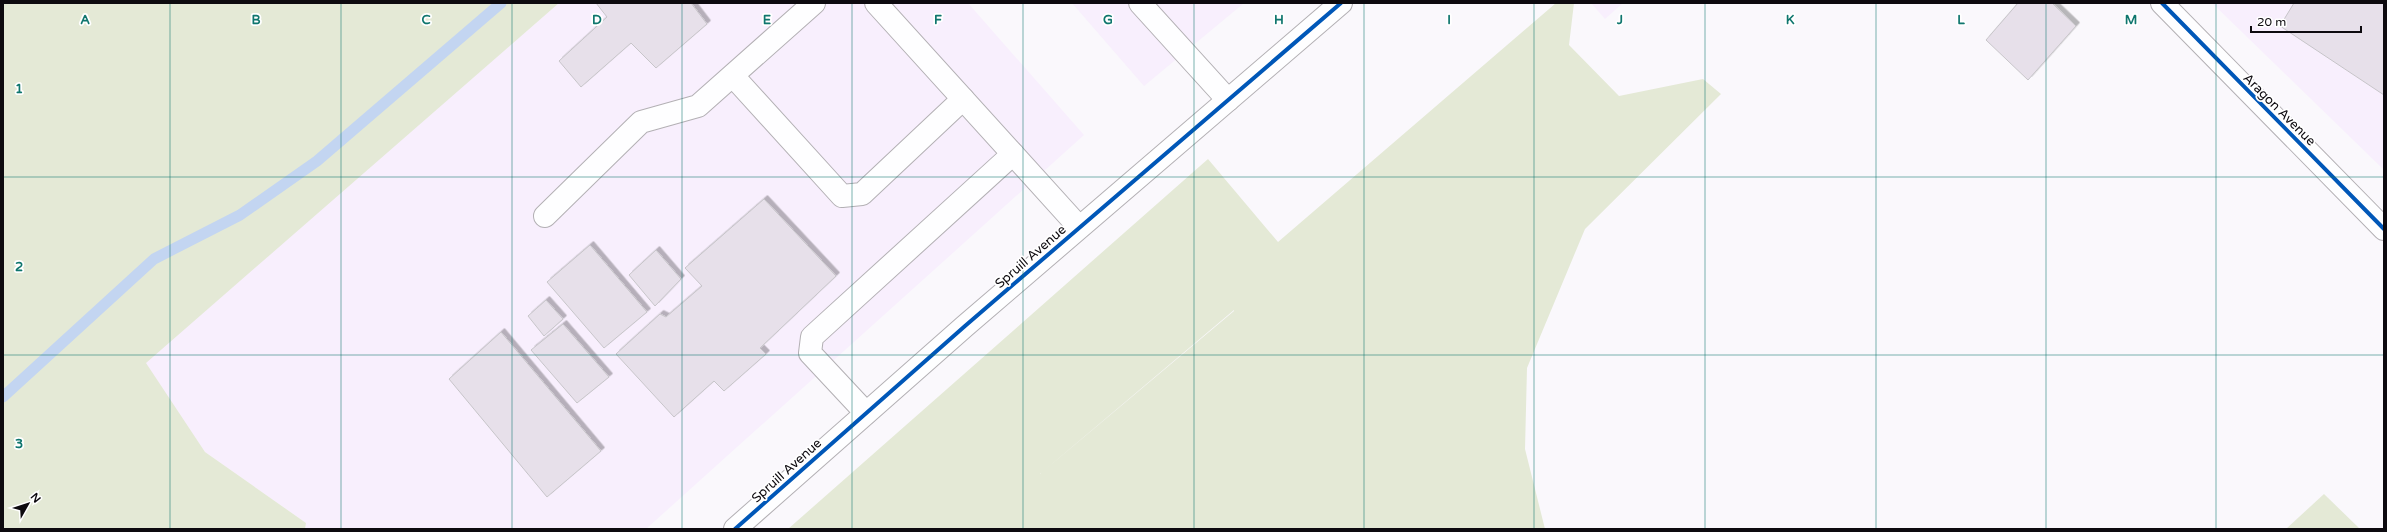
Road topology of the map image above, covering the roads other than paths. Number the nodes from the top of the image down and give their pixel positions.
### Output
1 (814, 3) edge
2 (876, 3) edge
3 (1140, 3) edge
4 (1341, 3) edge
5 (2162, 3) edge
6 (733, 76) junction
7 (963, 100) junction
8 (1228, 100) junction
9 (1013, 154) junction
10 (545, 216) dead end
11 (1079, 227) junction
12 (2384, 229) edge
13 (866, 413) junction
14 (735, 529) edge

1 - 6 street
2 - 7 street
3 - 8 street
4 - 8 street, Spruill Avenue
5 - 12 street, Aragon Avenue
6 - 7 street
6 - 10 street
7 - 9 street
8 - 11 street, Spruill Avenue
9 - 11 street
9 - 13 street
11 - 13 street, Spruill Avenue
13 - 14 street, Spruill Avenue

